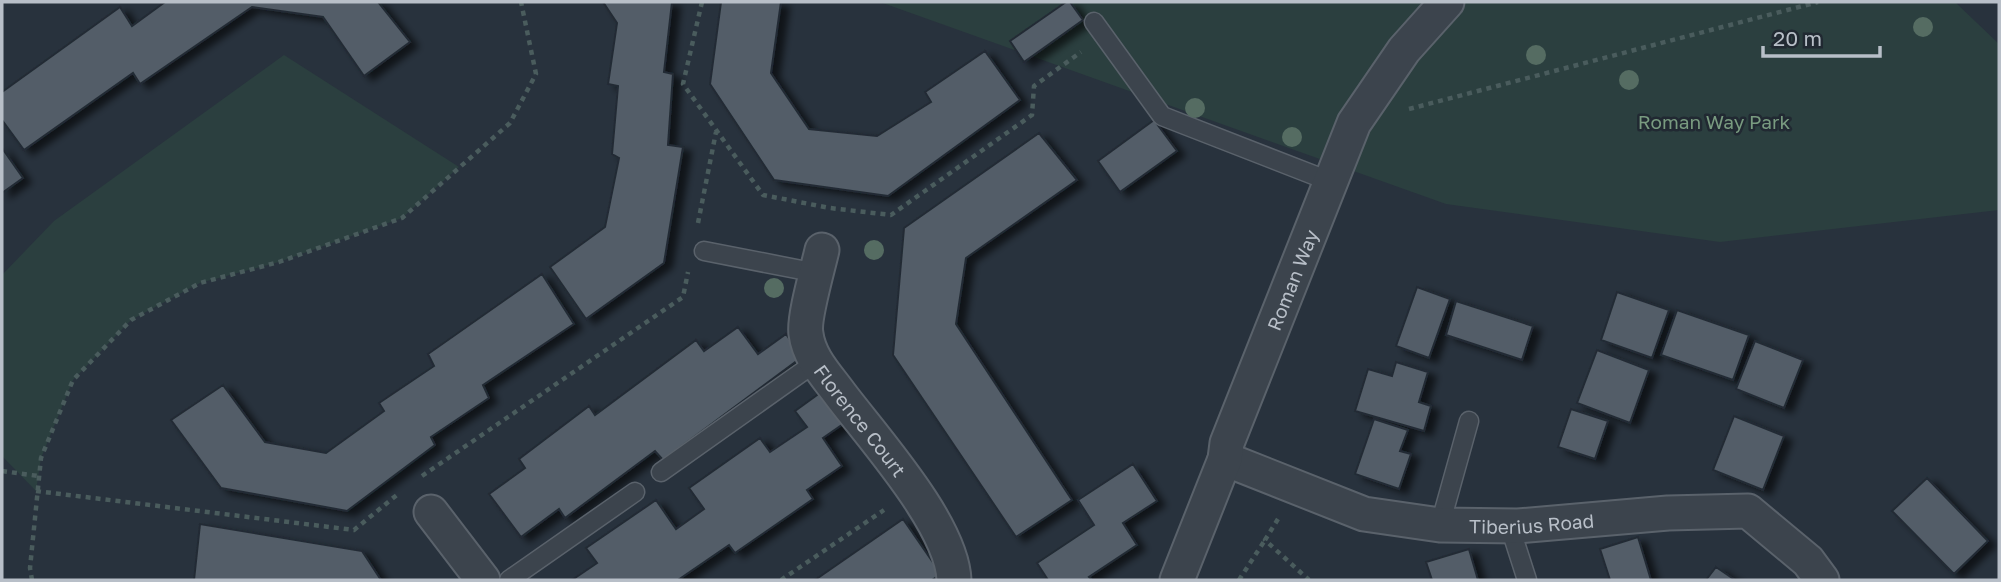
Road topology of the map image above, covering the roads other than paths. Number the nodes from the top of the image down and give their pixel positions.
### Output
1 (1447, 2) edge
2 (1099, 29) road end
3 (1329, 181) junction
4 (697, 255) road end
5 (820, 261) joint
6 (816, 362) junction
7 (1469, 421) dead end
8 (1226, 459) junction
9 (661, 472) dead end
10 (635, 492) dead end
11 (431, 512) road end
12 (1440, 525) junction
13 (1510, 527) junction
14 (482, 580) edge
15 (509, 580) edge
16 (954, 580) edge
17 (1177, 580) edge
18 (1527, 580) edge
19 (1822, 580) edge

1 - 3 street, Roman Way
2 - 3 lane
3 - 8 street, Roman Way
4 - 5 lane
5 - 6 street, Florence Court
6 - 9 lane
6 - 16 street, Florence Court
7 - 12 lane
8 - 12 street, Tiberius Road
8 - 17 street, Roman Way
10 - 15 lane
11 - 14 street
12 - 13 street, Tiberius Road
13 - 18 lane
13 - 19 street, Tiberius Road

